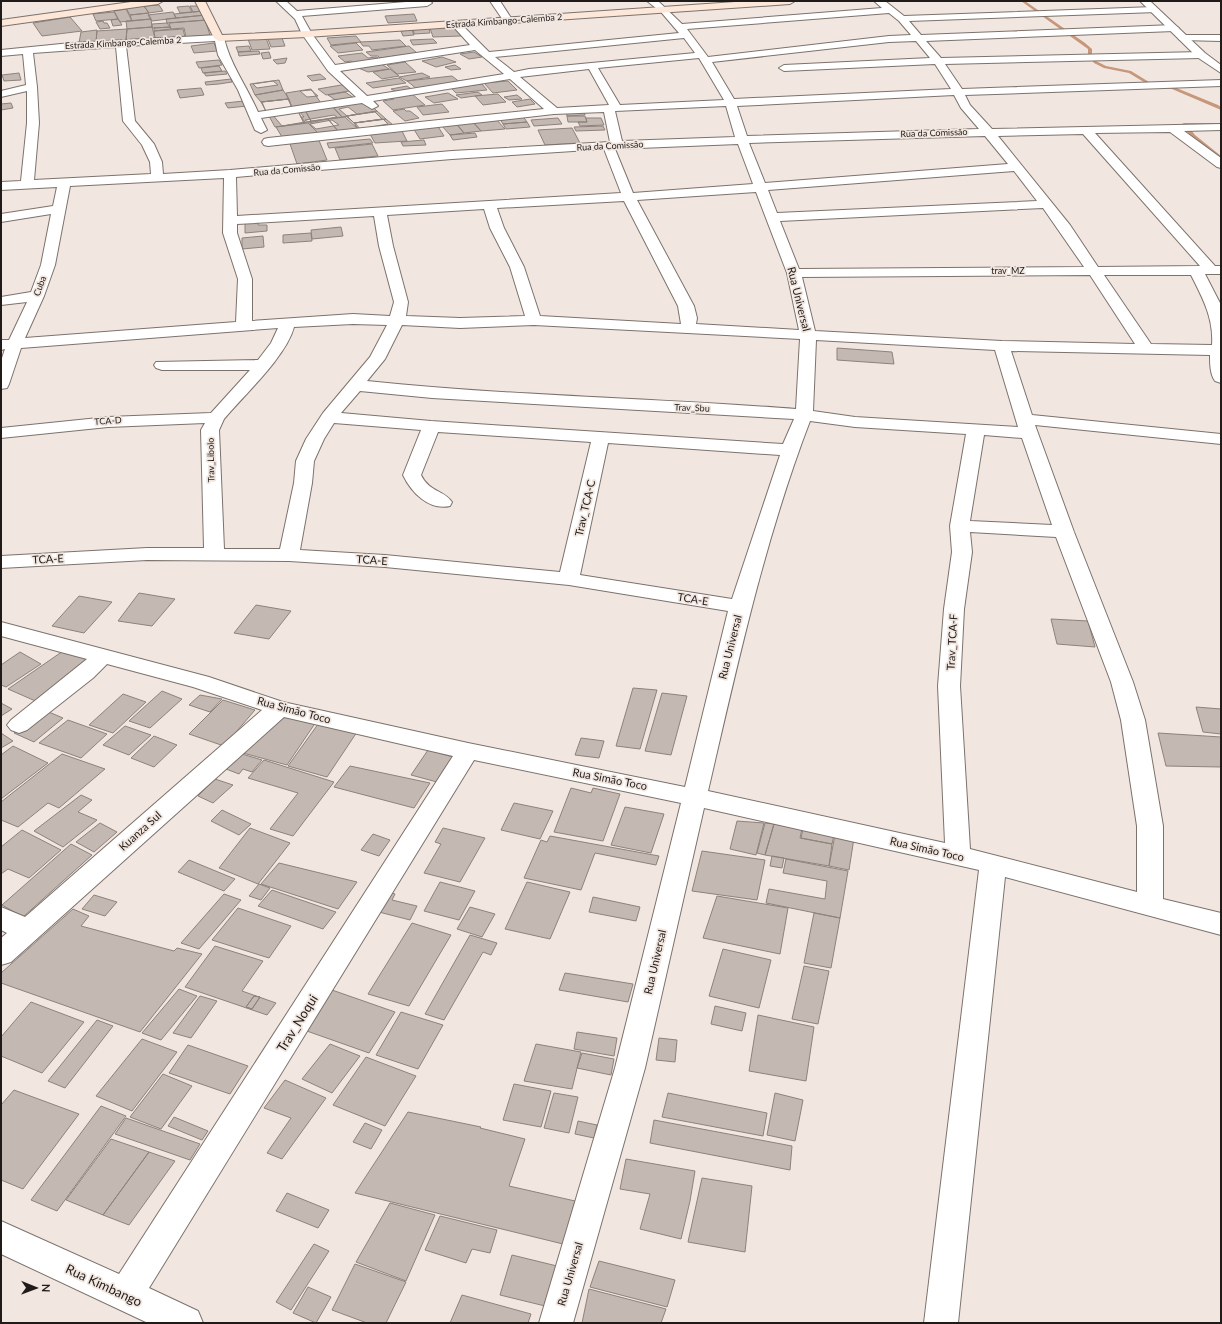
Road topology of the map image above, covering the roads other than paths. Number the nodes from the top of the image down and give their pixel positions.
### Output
1 (158, 1) edge
2 (200, 1) edge
3 (281, 1) edge
4 (495, 1) edge
5 (790, 1) edge
6 (878, 1) edge
7 (1145, 1) edge
8 (756, 4) junction
9 (1020, 5) dead end
10 (658, 6) edge
11 (431, 7) edge
12 (890, 10) junction
13 (1154, 10) junction
14 (1031, 13) junction
15 (295, 14) junction
16 (779, 19) junction
17 (902, 19) junction
18 (508, 21) junction
19 (1, 23) edge
20 (453, 24) junction
21 (1174, 28) junction
22 (683, 31) junction
23 (1057, 32) junction
24 (307, 34) junction
25 (918, 37) junction
26 (219, 38) junction
27 (1183, 38) junction
28 (1221, 38) edge
29 (121, 43) junction
30 (477, 47) junction
31 (28, 50) junction
32 (769, 52) junction
33 (1, 53) edge
34 (486, 55) junction
35 (1202, 55) junction
36 (704, 58) junction
37 (1082, 58) junction
38 (938, 61) junction
39 (592, 66) junction
40 (1218, 66) edge
41 (784, 68) junction
42 (332, 69) junction
43 (513, 76) junction
44 (794, 79) dead end
45 (1221, 83) edge
46 (32, 87) junction
47 (804, 89) dead end
48 (958, 92) junction
49 (1, 94) edge
50 (366, 99) junction
51 (814, 99) junction
52 (731, 103) junction
53 (613, 108) junction
54 (554, 111) junction
55 (254, 116) junction
56 (1221, 127) edge
57 (394, 128) junction
58 (1172, 128) junction
59 (1085, 129) junction
60 (988, 132) junction
61 (742, 140) junction
62 (612, 145) junction
63 (271, 149) junction
64 (1221, 164) edge
65 (1018, 167) junction
66 (280, 171) junction
67 (230, 174) junction
68 (157, 178) junction
69 (64, 184) junction
70 (27, 185) junction
71 (1, 186) edge
72 (761, 188) junction
73 (628, 196) junction
74 (1046, 204) junction
75 (489, 205) junction
76 (60, 209) junction
77 (380, 210) junction
78 (773, 217) junction
79 (1, 218) edge
80 (231, 220) junction
81 (1209, 269) edge
82 (1094, 270) junction
83 (794, 273) junction
84 (37, 296) junction
85 (1, 301) edge
86 (534, 320) junction
87 (397, 321) junction
88 (288, 322) junction
89 (244, 326) junction
90 (688, 328) junction
91 (808, 335) junction
92 (8, 344) edge
93 (1002, 346) junction
94 (1146, 348) junction
95 (1219, 350) edge
96 (262, 365) junction
97 (162, 366) dead end
98 (1221, 378) edge
99 (1, 384) edge
100 (354, 385) junction
101 (804, 415) junction
102 (328, 417) junction
103 (216, 418) junction
104 (431, 426) junction
105 (1027, 426) junction
106 (976, 429) junction
107 (1, 433) edge
108 (601, 436) junction
109 (1221, 439) edge
110 (790, 450) junction
111 (443, 502) dead end
112 (960, 526) junction
113 (1064, 532) junction
114 (214, 553) junction
115 (289, 555) junction
116 (1, 562) edge
117 (569, 579) junction
118 (740, 607) junction
119 (1, 629) edge
120 (103, 655) junction
121 (279, 708) junction
122 (19, 725) dead end
123 (468, 751) junction
124 (694, 796) junction
125 (958, 856) junction
126 (993, 864) junction
127 (1150, 904) junction
128 (1, 918) edge
129 (1221, 924) edge
130 (27, 931) junction
131 (1, 954) edge
132 (1, 1237) edge
133 (126, 1294) junction
134 (186, 1323) edge
135 (556, 1323) edge
136 (941, 1323) edge

1 - 19 main road
2 - 26 main road
3 - 15 street
4 - 18 street
5 - 8 main road, Estrada Kimbango-Calemba 2
6 - 12 street
7 - 13 street
8 - 10 main road, Estrada Kimbango-Calemba 2
8 - 16 street
9 - 14 street
10 - 18 main road, Estrada Kimbango-Calemba 2
10 - 22 street, Rua Universal
11 - 15 street
11 - 20 street
12 - 16 street
12 - 17 street
13 - 14 street
13 - 21 street
14 - 17 street
14 - 23 street
15 - 24 street
16 - 22 street
17 - 25 street
18 - 20 main road, Estrada Kimbango-Calemba 2
20 - 24 main road, Estrada Kimbango-Calemba 2
20 - 30 street
21 - 23 street
21 - 27 street
22 - 34 street
22 - 36 street, Rua Universal
23 - 25 street
23 - 37 street
24 - 26 main road, Estrada Kimbango-Calemba 2
24 - 42 street
25 - 32 street
25 - 38 street
26 - 29 street, Estrada Kimbango-Calemba 2
26 - 55 street
27 - 28 street
27 - 35 street
29 - 31 street, Estrada Kimbango-Calemba 2
29 - 68 street
30 - 34 street
30 - 42 street
31 - 33 street, Estrada Kimbango-Calemba 2
31 - 46 street
32 - 36 street
32 - 41 street
34 - 43 street
35 - 37 street
35 - 40 street
36 - 39 street
36 - 52 street, Rua Universal
37 - 38 street
38 - 41 street
38 - 48 street
39 - 43 street
39 - 53 street
41 - 44 street
42 - 50 street
43 - 50 street
43 - 54 street
45 - 48 street
46 - 49 street
46 - 70 street
47 - 51 street
48 - 51 street
48 - 60 street
50 - 55 street
50 - 57 street
51 - 52 street
52 - 53 street
52 - 61 street, Rua Universal
53 - 54 street
53 - 62 street
54 - 57 street
55 - 63 street
56 - 58 street, Rua da Comissão
57 - 63 street
58 - 59 street, Rua da Comissão
58 - 64 street
59 - 60 street, Rua da Comissão
59 - 81 street
60 - 61 street, Rua da Comissão
60 - 65 street
61 - 62 street, Rua da Comissão
61 - 72 street, Rua Universal
62 - 66 street, Rua da Comissão
62 - 73 street
63 - 66 street
65 - 72 street
65 - 74 street
66 - 67 street, Rua da Comissão
67 - 68 street, Rua da Comissão
67 - 80 street
68 - 69 street, Rua da Comissão
69 - 70 street, Rua da Comissão
69 - 76 street, Cuba
70 - 71 street, Rua da Comissão
72 - 73 street
72 - 78 street, Rua Universal
73 - 75 street
73 - 90 street
74 - 78 street
74 - 82 street
75 - 77 street
75 - 86 street
76 - 79 street
76 - 84 street, Cuba
77 - 80 street
77 - 87 street
78 - 83 street, Rua Universal
80 - 89 street
81 - 82 street, trav_MZ
81 - 95 street
82 - 83 street, trav_MZ
82 - 94 street
83 - 91 street, Rua Universal
84 - 85 street
84 - 92 street, Cuba
86 - 87 street
86 - 90 street
87 - 88 street
87 - 100 street
88 - 89 street
88 - 96 street, Trav_Libolo
89 - 92 street
90 - 91 street
91 - 93 street
91 - 101 street, Rua Universal
92 - 99 street, Cuba
93 - 94 street
93 - 105 street
94 - 95 street
95 - 98 street
96 - 97 street
96 - 103 street, Trav_Libolo
100 - 101 street, Trav_Sbu
100 - 102 street
101 - 106 street, Trav_Sbu
101 - 110 street, Rua Universal
102 - 104 street
102 - 115 street
103 - 107 street, TCA-D
103 - 114 street, Trav_Libolo
104 - 108 street
104 - 111 street
105 - 106 street, Trav_Sbu
105 - 109 street, Trav_Sbu
105 - 113 street
106 - 112 street, Trav_TCA-F
108 - 110 street
108 - 117 street, Trav_TCA-C
110 - 118 street, Rua Universal
112 - 113 street
112 - 125 street, Trav_TCA-F
113 - 127 street
114 - 115 street, TCA-E
114 - 116 street, TCA-E
115 - 117 street, TCA-E
117 - 118 street, TCA-E
118 - 124 street, Rua Universal
119 - 120 street, Rua Simão Toco
120 - 121 street, Rua Simão Toco
120 - 122 street
121 - 123 street, Rua Simão Toco
121 - 130 street, Kuanza Sul
123 - 124 street, Rua Simão Toco
123 - 133 street, Trav_Noqui
124 - 125 street, Rua Simão Toco
124 - 135 street, Rua Universal
125 - 126 street, Rua Simão Toco
126 - 127 street, Rua Simão Toco
126 - 136 street
127 - 129 street, Rua Simão Toco
128 - 130 street
130 - 131 street, Kuanza Sul
132 - 133 street, Rua Kimbango
133 - 134 street, Rua Kimbango

